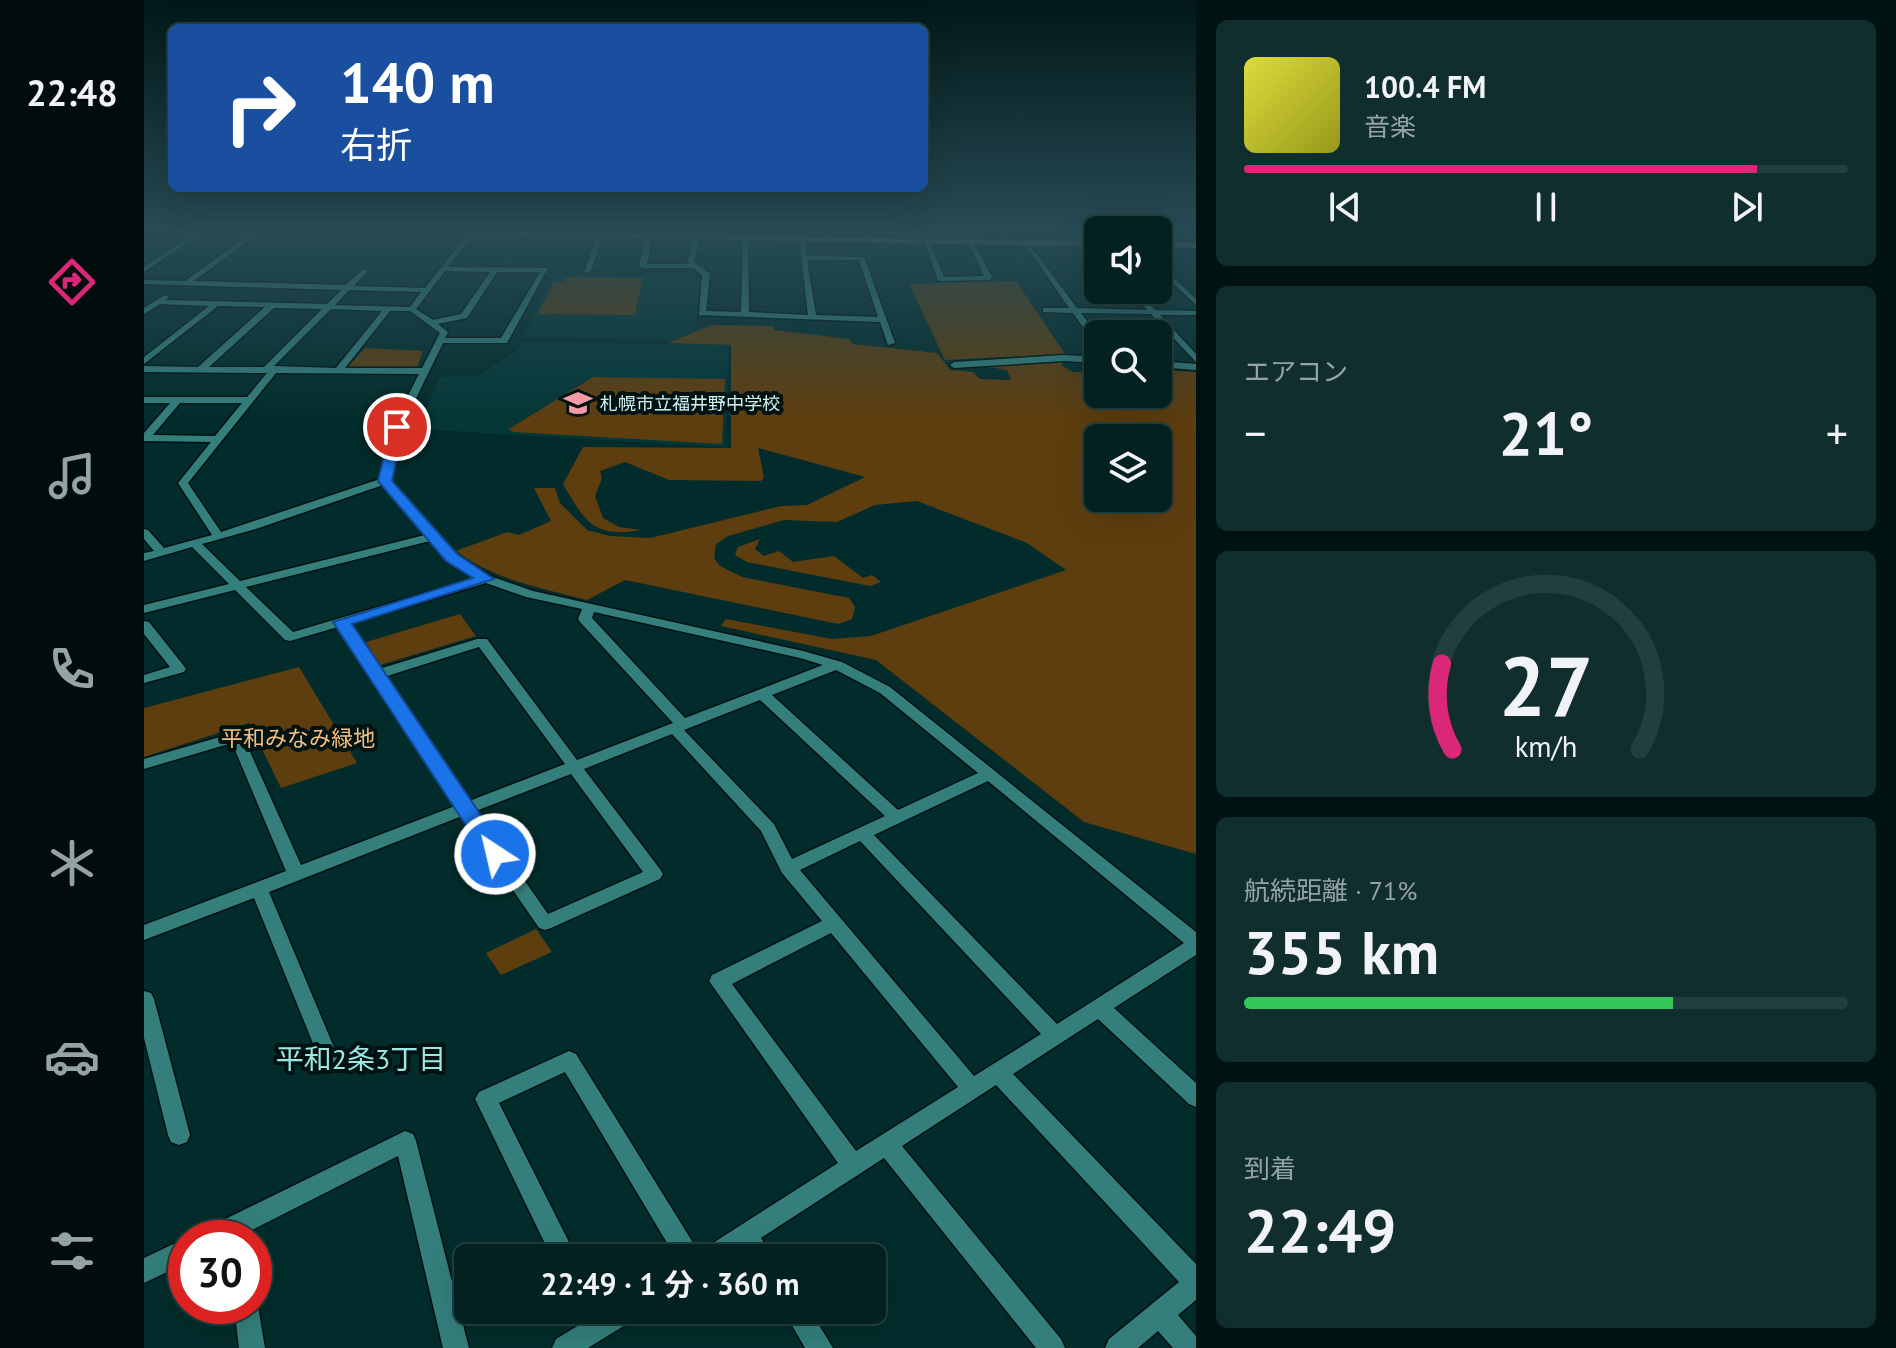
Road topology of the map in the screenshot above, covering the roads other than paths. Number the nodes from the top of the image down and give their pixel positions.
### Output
1 (169, 295) edge
2 (341, 295) edge
3 (422, 295) edge
4 (478, 295) edge
5 (531, 295) edge
6 (704, 295) edge
7 (745, 295) edge
8 (809, 295) edge
9 (875, 295) edge
10 (1063, 295) edge
11 (158, 302) junction
12 (216, 304) junction
13 (1145, 304) edge
14 (272, 305) junction
15 (329, 307) junction
16 (388, 308) junction
17 (412, 309) junction
18 (1046, 310) dead end
19 (1075, 311) junction
20 (144, 312) edge
21 (1152, 312) junction
22 (1196, 313) edge
23 (745, 315) junction
24 (812, 318) junction
25 (883, 320) junction
26 (432, 323) junction
27 (1084, 323) edge
28 (440, 340) junction
29 (891, 343) dead end
30 (1084, 359) edge
31 (1196, 359) edge
32 (144, 361) edge
33 (954, 365) dead end
34 (1172, 365) edge
35 (1196, 367) edge
36 (144, 369) edge
37 (201, 369) junction
38 (271, 369) junction
39 (339, 370) junction
40 (424, 371) junction
41 (144, 400) edge
42 (177, 400) junction
43 (250, 400) junction
44 (219, 439) junction
45 (385, 481) junction
46 (144, 532) edge
47 (219, 537) junction
48 (433, 537) junction
49 (195, 544) junction
50 (161, 552) junction
51 (144, 557) edge
52 (486, 579) junction
53 (237, 586) junction
54 (589, 608) junction
55 (144, 609) edge
56 (341, 622) junction
57 (144, 625) edge
58 (837, 665) junction
59 (376, 675) junction
60 (144, 679) edge
61 (762, 694) junction
62 (679, 727) junction
63 (144, 764) edge
64 (575, 765) junction
65 (990, 774) junction
66 (462, 807) junction
67 (896, 817) junction
68 (863, 834) junction
69 (788, 868) junction
70 (296, 874) junction
71 (259, 889) junction
72 (833, 924) junction
73 (144, 933) edge
74 (1196, 944) edge
75 (144, 999) edge
76 (1101, 1009) junction
77 (1056, 1037) junction
78 (328, 1057) dead end
79 (999, 1074) junction
80 (973, 1090) junction
81 (1196, 1097) edge
82 (179, 1135) dead end
83 (886, 1143) junction
84 (852, 1164) junction
85 (258, 1220) edge
86 (746, 1236) junction
87 (558, 1244) edge
88 (681, 1244) edge
89 (733, 1244) edge
90 (751, 1244) edge
91 (168, 1259) edge
92 (144, 1271) edge
93 (1196, 1283) edge
94 (1160, 1314) junction
95 (249, 1324) edge
96 (589, 1324) edge
97 (804, 1324) edge
98 (252, 1348) edge
99 (456, 1348) edge
100 (565, 1348) edge
101 (820, 1348) edge
102 (1052, 1348) edge
103 (1118, 1348) edge
104 (1190, 1348) edge

1 - 11 street
2 - 15 street
3 - 17 street
4 - 26 street
5 - 28 street
6 - 23 street
7 - 23 street
8 - 24 street
9 - 25 street
10 - 19 street
11 - 12 street
11 - 20 street
12 - 14 street
12 - 32 street
13 - 21 street
14 - 15 street
14 - 37 street
15 - 16 street
15 - 38 street
16 - 17 street
16 - 39 street
17 - 26 street
18 - 19 street
19 - 21 street
19 - 27 street
21 - 22 street
21 - 31 street
23 - 24 street
24 - 25 street
25 - 29 street
26 - 28 street
28 - 40 street
30 - 33 street
34 - 35 street
36 - 37 street
37 - 38 street
38 - 39 street
38 - 43 street
39 - 40 street
40 - 45 street
41 - 42 street
42 - 43 street
42 - 44 street
43 - 44 street
44 - 47 street
45 - 47 street
45 - 48 street
46 - 50 street
47 - 49 street
48 - 52 street
48 - 53 street
49 - 50 street
49 - 53 street
50 - 51 street
52 - 54 street
52 - 56 street
53 - 55 street
53 - 56 street
54 - 58 street
54 - 62 street
56 - 59 street
57 - 60 street
58 - 61 street
58 - 65 street
59 - 64 street
59 - 66 street
61 - 62 street
61 - 67 street
62 - 64 street
62 - 69 street
63 - 70 street
64 - 66 street
64 - 66 street
65 - 67 street
65 - 74 street
66 - 70 street
67 - 68 street
68 - 69 street
68 - 77 street
69 - 72 street
70 - 71 street
71 - 73 street
71 - 78 street
72 - 80 street
72 - 84 street
74 - 76 street
75 - 82 street
76 - 77 street
76 - 81 street
77 - 79 street
79 - 80 street
79 - 93 street
80 - 83 street
83 - 84 street
83 - 102 street
84 - 86 street
85 - 99 street
86 - 89 street
86 - 90 street
87 - 88 street
91 - 92 street
93 - 94 street
94 - 103 street
94 - 104 street
95 - 98 street
96 - 100 street
97 - 101 street

